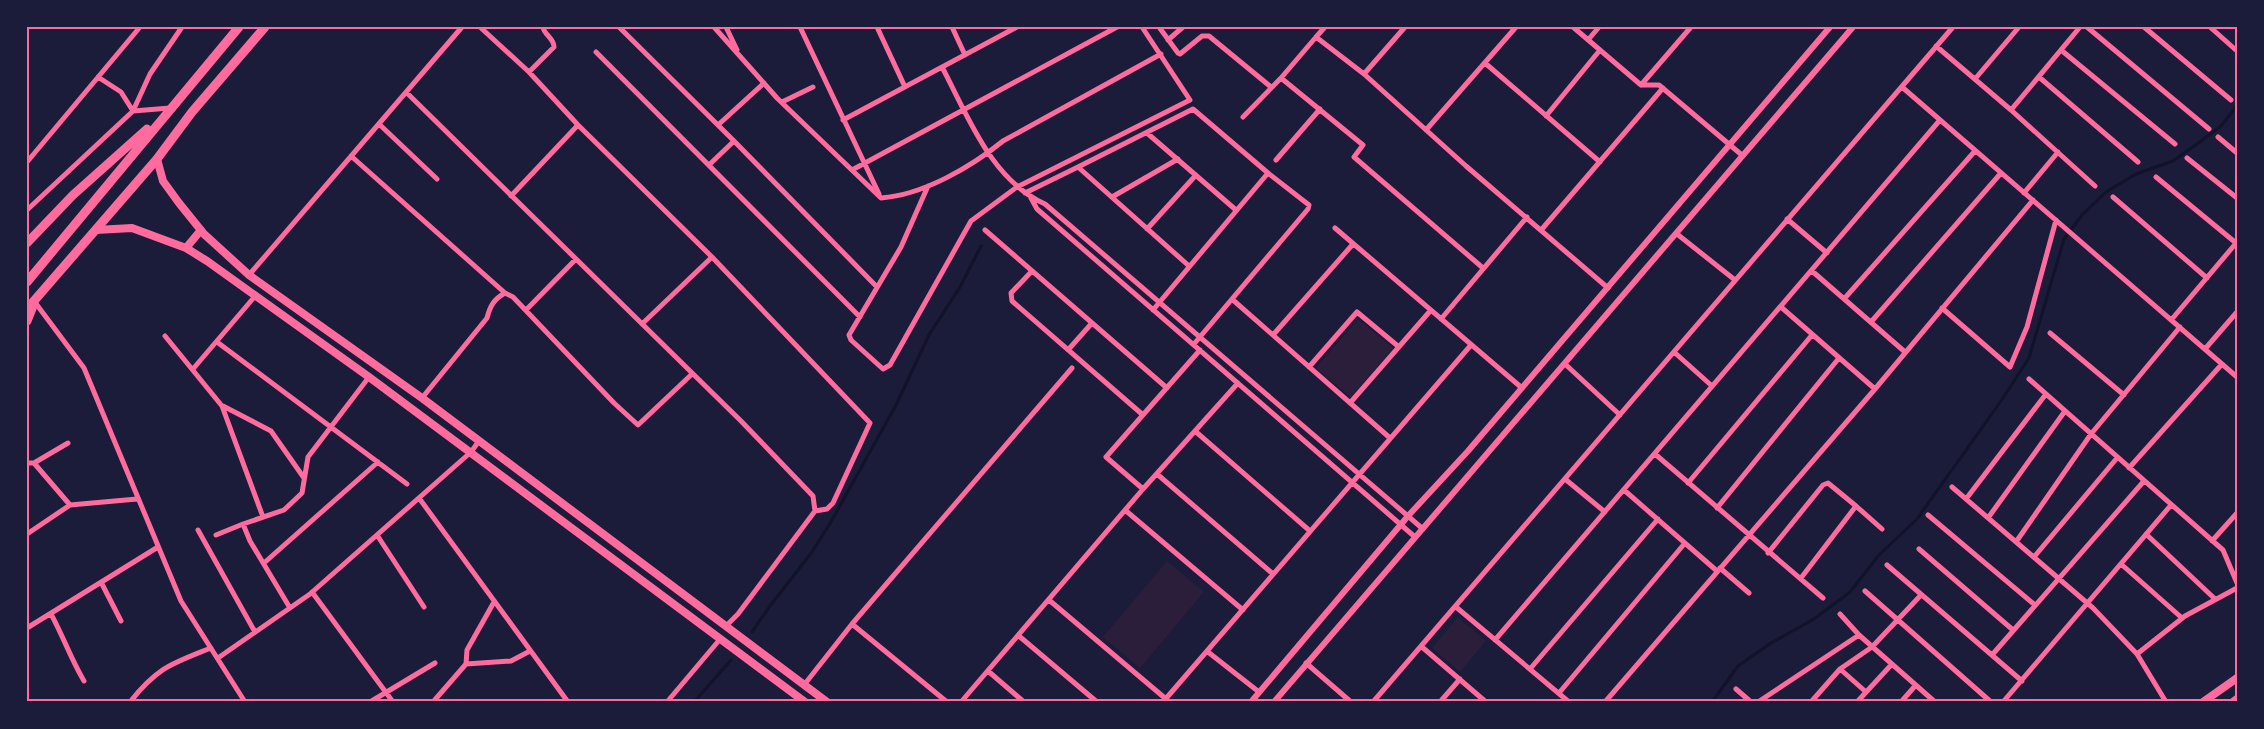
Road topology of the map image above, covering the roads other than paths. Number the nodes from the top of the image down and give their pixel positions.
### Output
1 (140, 27) edge
2 (182, 27) edge
3 (239, 27) edge
4 (265, 27) edge
5 (462, 27) edge
6 (480, 27) edge
7 (543, 27) edge
8 (619, 27) edge
9 (632, 27) edge
10 (714, 27) edge
11 (726, 27) edge
12 (800, 27) edge
13 (877, 27) edge
14 (952, 27) edge
15 (1117, 27) edge
16 (1142, 27) edge
17 (1160, 27) edge
18 (1183, 27) edge
19 (1325, 27) edge
20 (1405, 27) edge
21 (1516, 27) edge
22 (1573, 27) edge
23 (1599, 27) edge
24 (1691, 27) edge
25 (1830, 27) edge
26 (1853, 27) edge
27 (1953, 27) edge
28 (2019, 27) edge
29 (2080, 27) edge
30 (2086, 27) edge
31 (2144, 27) edge
32 (2210, 27) edge
33 (1014, 28) edge
34 (626, 33) junction
35 (1316, 37) junction
36 (1168, 40) junction
37 (1588, 40) junction
38 (1936, 46) junction
39 (1600, 50) junction
40 (2061, 50) junction
41 (2237, 51) edge
42 (596, 52) dead end
43 (1161, 54) junction
44 (965, 55) junction
45 (739, 57) junction
46 (1485, 63) junction
47 (942, 67) junction
48 (529, 72) junction
49 (1364, 74) junction
50 (98, 77) junction
51 (2039, 77) junction
52 (1281, 78) junction
53 (1975, 79) junction
54 (764, 83) junction
55 (1641, 85) junction
56 (813, 87) dead end
57 (905, 87) junction
58 (1271, 87) junction
59 (1902, 87) junction
60 (1663, 88) junction
61 (406, 92) junction
62 (2231, 100) dead end
63 (782, 102) junction
64 (170, 108) junction
65 (964, 109) junction
66 (1320, 109) junction
67 (2011, 110) junction
68 (133, 111) junction
69 (1546, 116) junction
70 (1243, 117) dead end
71 (843, 120) junction
72 (1940, 120) junction
73 (379, 124) junction
74 (578, 125) junction
75 (718, 125) junction
76 (2209, 129) dead end
77 (1426, 130) junction
78 (1147, 133) junction
79 (2218, 137) dead end
80 (734, 141) junction
81 (1728, 144) junction
82 (2175, 144) dead end
83 (1975, 151) junction
84 (2058, 152) junction
85 (987, 153) junction
86 (2237, 153) edge
87 (351, 156) junction
88 (1743, 156) junction
89 (2187, 158) dead end
90 (157, 159) junction
91 (1178, 159) junction
92 (1276, 160) dead end
93 (27, 162) edge
94 (864, 162) junction
95 (1600, 162) junction
96 (2138, 162) dead end
97 (709, 165) junction
98 (1078, 167) junction
99 (852, 170) junction
100 (1268, 173) junction
101 (2001, 173) junction
102 (1196, 176) junction
103 (2156, 177) dead end
104 (436, 179) dead end
105 (928, 186) junction
106 (2095, 186) dead end
107 (1017, 187) junction
108 (1025, 193) junction
109 (2024, 193) junction
110 (511, 196) junction
111 (1112, 197) junction
112 (2113, 197) dead end
113 (881, 198) junction
114 (1031, 198) junction
115 (2237, 198) edge
116 (2033, 200) junction
117 (27, 210) edge
118 (1236, 210) junction
119 (1527, 218) junction
120 (1787, 219) junction
121 (2056, 220) junction
122 (1335, 228) dead end
123 (1147, 229) junction
124 (96, 230) junction
125 (201, 230) junction
126 (985, 230) dead end
127 (1542, 230) junction
128 (1677, 234) junction
129 (27, 243) edge
130 (2236, 243) edge
131 (1353, 244) junction
132 (186, 248) junction
133 (1827, 253) junction
134 (712, 257) junction
135 (576, 259) junction
136 (1189, 266) junction
137 (1483, 268) junction
138 (1032, 271) junction
139 (1812, 271) junction
140 (249, 275) junction
141 (2207, 278) junction
142 (1735, 280) junction
143 (27, 282) edge
144 (877, 287) junction
145 (1608, 288) junction
146 (505, 293) junction
147 (256, 295) junction
148 (1844, 299) junction
149 (1233, 300) junction
150 (34, 301) junction
151 (1160, 301) junction
152 (1780, 307) junction
153 (27, 309) edge
154 (1942, 309) junction
155 (526, 310) junction
156 (1153, 310) junction
157 (1431, 310) junction
158 (2237, 312) edge
159 (860, 317) junction
160 (1441, 319) junction
161 (2172, 319) junction
162 (27, 321) edge
163 (1871, 322) junction
164 (1092, 323) junction
165 (642, 324) junction
166 (2180, 327) junction
167 (2050, 333) dead end
168 (1273, 335) junction
169 (1812, 335) junction
170 (165, 336) dead end
171 (1201, 336) junction
172 (217, 342) junction
173 (1194, 344) junction
174 (1471, 345) junction
175 (1399, 347) junction
176 (2205, 349) junction
177 (1068, 350) junction
178 (1200, 350) junction
179 (1674, 352) junction
180 (1905, 352) junction
181 (1839, 358) junction
182 (1565, 364) junction
183 (2222, 364) junction
184 (1309, 367) junction
185 (1072, 368) dead end
186 (193, 369) junction
187 (692, 374) junction
188 (369, 376) junction
189 (2237, 376) edge
190 (2029, 379) dead end
191 (1238, 383) junction
192 (1712, 386) junction
193 (1167, 388) junction
194 (1522, 388) junction
195 (1875, 389) junction
196 (2046, 394) junction
197 (2124, 395) junction
198 (422, 398) junction
199 (1350, 403) junction
200 (222, 406) junction
201 (2065, 411) junction
202 (1143, 415) junction
203 (1620, 415) junction
204 (331, 426) junction
205 (1195, 431) junction
206 (2091, 434) junction
207 (1390, 438) junction
208 (478, 441) junction
209 (68, 443) dead end
210 (471, 452) junction
211 (1655, 454) junction
212 (2117, 458) junction
213 (378, 462) junction
214 (27, 463) edge
215 (34, 463) junction
216 (2129, 468) junction
217 (1157, 474) junction
218 (1358, 474) junction
219 (304, 478) junction
220 (1565, 479) junction
221 (2144, 481) junction
222 (1351, 483) junction
223 (1688, 483) junction
224 (407, 484) dead end
225 (1952, 487) dead end
226 (1143, 489) junction
227 (1624, 490) junction
228 (419, 498) junction
229 (137, 499) junction
230 (1966, 500) junction
231 (70, 505) junction
232 (2171, 505) junction
233 (1856, 506) junction
234 (1717, 508) junction
235 (1125, 510) junction
236 (815, 511) junction
237 (1605, 512) junction
238 (2237, 513) edge
239 (1928, 514) dead end
240 (1408, 516) junction
241 (263, 517) junction
242 (1988, 518) junction
243 (1658, 519) junction
244 (243, 524) junction
245 (1400, 525) junction
246 (1423, 529) junction
247 (1882, 529) dead end
248 (198, 530) dead end
249 (1310, 531) junction
250 (27, 534) edge
251 (2146, 534) junction
252 (216, 535) dead end
253 (377, 535) junction
254 (1748, 535) junction
255 (1415, 537) junction
256 (2212, 541) junction
257 (2016, 542) junction
258 (1685, 543) junction
259 (158, 548) junction
260 (1919, 549) dead end
261 (1768, 553) junction
262 (2034, 557) junction
263 (264, 563) junction
264 (2121, 564) junction
265 (1887, 565) dead end
266 (1719, 569) junction
267 (1273, 574) junction
268 (1801, 578) junction
269 (2058, 578) junction
270 (2237, 583) edge
271 (102, 584) junction
272 (2237, 588) edge
273 (1865, 591) dead end
274 (312, 592) junction
275 (1749, 593) dead end
276 (1921, 595) junction
277 (1823, 598) dead end
278 (2215, 599) junction
279 (1049, 600) junction
280 (494, 602) junction
281 (2088, 603) junction
282 (2035, 605) junction
283 (1456, 607) junction
284 (290, 608) junction
285 (424, 608) dead end
286 (1243, 610) junction
287 (51, 614) junction
288 (1840, 614) dead end
289 (2182, 618) junction
290 (1897, 620) junction
291 (121, 621) dead end
292 (852, 624) junction
293 (726, 626) junction
294 (27, 627) edge
295 (2013, 630) junction
296 (255, 632) junction
297 (1859, 635) junction
298 (1018, 636) junction
299 (721, 638) junction
300 (1496, 640) junction
301 (1422, 647) junction
302 (1872, 647) junction
303 (211, 648) junction
304 (531, 651) junction
305 (1208, 652) junction
306 (2137, 654) junction
307 (1992, 655) junction
308 (218, 658) junction
309 (435, 663) dead end
310 (1306, 663) junction
311 (1892, 663) junction
312 (466, 664) junction
313 (1530, 669) junction
314 (1840, 669) junction
315 (988, 671) junction
316 (2237, 678) edge
317 (1460, 679) junction
318 (84, 681) dead end
319 (2022, 681) junction
320 (804, 685) junction
321 (1915, 686) junction
322 (1736, 689) dead end
323 (386, 692) junction
324 (1866, 692) junction
325 (1259, 693) junction
326 (1559, 693) junction
327 (2237, 699) edge
328 (1165, 700) edge
329 (130, 702) edge
330 (245, 702) edge
331 (370, 702) edge
332 (393, 702) edge
333 (433, 702) edge
334 (568, 702) edge
335 (667, 702) edge
336 (805, 702) edge
337 (827, 702) edge
338 (947, 702) edge
339 (961, 702) edge
340 (1024, 702) edge
341 (1097, 702) edge
342 (1251, 702) edge
343 (1274, 702) edge
344 (1351, 702) edge
345 (1373, 702) edge
346 (1440, 702) edge
347 (1486, 702) edge
348 (1569, 702) edge
349 (1605, 702) edge
350 (1751, 702) edge
351 (1758, 702) edge
352 (1811, 702) edge
353 (1857, 702) edge
354 (1901, 702) edge
355 (1935, 702) edge
356 (1991, 702) edge
357 (2003, 702) edge
358 (2166, 702) edge
359 (2204, 702) edge
360 (2232, 702) edge

1 - 50 street
2 - 68 street
3 - 64 highway
4 - 90 highway
5 - 61 street
6 - 48 street
7 - 48 street
8 - 34 street
9 - 34 street
10 - 45 street
11 - 45 street
12 - 71 street
13 - 57 street
14 - 44 street
15 - 65 street
16 - 43 street
17 - 36 street
18 - 36 street
19 - 35 street
20 - 49 street
21 - 46 street
22 - 37 street
23 - 37 street
24 - 55 street
25 - 81 street
26 - 88 street
27 - 38 street
28 - 53 street
29 - 40 street
30 - 76 street
31 - 62 street
32 - 41 street
33 - 44 street
34 - 75 street
35 - 49 street
35 - 52 street
36 - 58 street
37 - 39 street
38 - 53 street
38 - 59 street
39 - 55 street
39 - 69 street
40 - 51 street
40 - 82 street
42 - 97 street
43 - 85 street
43 - 107 street
44 - 47 street
45 - 54 street
46 - 69 street
46 - 77 street
47 - 57 street
47 - 65 street
48 - 74 street
49 - 77 street
50 - 68 street
50 - 93 street
51 - 67 street
51 - 96 street
52 - 58 street
52 - 66 street
53 - 67 street
54 - 63 street
54 - 75 street
55 - 60 street
56 - 63 street
57 - 71 street
58 - 70 street
59 - 72 street
59 - 120 street
60 - 81 street
60 - 95 street
61 - 73 street
61 - 110 street
63 - 99 street
64 - 68 street
64 - 129 highway
64 - 143 highway
65 - 85 street
65 - 94 street
66 - 92 street
66 - 137 street
67 - 84 street
68 - 117 street
69 - 95 street
71 - 94 street
72 - 83 street
72 - 133 street
73 - 87 street
73 - 104 street
74 - 110 street
74 - 134 street
75 - 80 street
77 - 119 street
78 - 91 street
78 - 98 street
78 - 100 street
79 - 86 street
80 - 97 street
80 - 144 street
81 - 88 street
81 - 145 street
83 - 101 street
83 - 148 street
84 - 106 street
84 - 109 street
85 - 105 street
85 - 107 street
87 - 140 street
87 - 146 street
88 - 128 street
89 - 115 street
90 - 124 highway
90 - 125 main road
91 - 102 street
91 - 111 street
94 - 99 street
94 - 113 street
95 - 127 street
97 - 159 street
98 - 108 street
98 - 111 street
99 - 113 street
100 - 118 street
100 - 149 street
101 - 109 street
101 - 163 street
102 - 118 street
102 - 123 street
103 - 130 street
105 - 113 street
105 - 144 street
107 - 108 street
107 - 159 street
108 - 114 street
109 - 116 street
110 - 135 street
111 - 123 street
112 - 141 street
114 - 151 street
114 - 156 street
116 - 121 street
116 - 154 street
118 - 136 street
119 - 127 street
119 - 137 street
120 - 133 street
120 - 142 street
121 - 154 street
121 - 161 street
122 - 131 street
123 - 136 street
124 - 132 main road
124 - 150 highway
125 - 132 main road
125 - 140 main road
126 - 138 street
127 - 145 street
128 - 142 street
128 - 182 street
130 - 141 street
131 - 157 street
131 - 168 street
132 - 147 main road
133 - 139 street
134 - 165 street
134 - 236 street
135 - 155 street
135 - 165 street
136 - 151 street
137 - 160 street
138 - 164 street
138 - 177 street
139 - 148 street
139 - 152 street
140 - 198 main road
141 - 161 street
142 - 179 street
144 - 159 street
145 - 194 street
146 - 155 street
146 - 198 street
147 - 172 street
147 - 188 main road
148 - 163 street
149 - 168 street
149 - 171 street
150 - 153 highway
150 - 162 highway
150 - 229 street
151 - 156 street
151 - 171 street
152 - 169 street
152 - 192 street
154 - 180 street
155 - 187 street
156 - 173 street
157 - 160 street
157 - 175 street
158 - 176 street
160 - 174 street
161 - 166 street
163 - 180 street
164 - 177 street
164 - 193 street
165 - 187 street
166 - 176 street
166 - 197 street
167 - 197 street
168 - 184 street
169 - 181 street
169 - 223 street
170 - 186 street
171 - 173 street
171 - 218 street
172 - 186 street
172 - 204 street
173 - 178 street
174 - 194 street
174 - 207 street
175 - 184 street
175 - 199 street
176 - 183 street
177 - 202 street
178 - 191 street
178 - 193 street
179 - 192 street
179 - 203 street
180 - 195 street
181 - 195 street
181 - 234 street
182 - 203 street
182 - 246 street
183 - 189 street
183 - 216 street
184 - 199 street
185 - 292 street
186 - 200 street
187 - 236 street
188 - 204 street
188 - 210 main road
190 - 196 street
191 - 205 street
191 - 222 street
192 - 211 street
193 - 202 street
194 - 240 street
195 - 254 street
196 - 201 street
196 - 230 street
197 - 206 street
198 - 208 main road
199 - 207 street
200 - 219 street
200 - 241 street
201 - 206 street
201 - 242 street
202 - 226 street
203 - 220 street
204 - 213 street
204 - 219 street
205 - 217 street
205 - 249 street
206 - 212 street
206 - 257 street
207 - 218 street
208 - 210 street
208 - 293 main road
209 - 215 street
210 - 228 street
210 - 299 main road
211 - 223 street
211 - 227 street
212 - 216 street
212 - 262 street
213 - 224 street
213 - 263 street
214 - 215 street
215 - 231 street
216 - 221 street
217 - 226 street
217 - 267 street
218 - 222 street
218 - 240 street
219 - 241 street
220 - 237 street
220 - 283 street
221 - 232 street
221 - 269 street
222 - 245 street
222 - 249 street
223 - 234 street
225 - 230 street
226 - 235 street
227 - 237 street
227 - 243 street
228 - 253 street
228 - 280 street
229 - 231 street
229 - 259 street
230 - 242 street
231 - 250 street
232 - 251 street
232 - 256 street
233 - 247 street
233 - 261 street
233 - 268 street
234 - 254 street
235 - 279 street
235 - 286 street
236 - 293 street
237 - 300 street
238 - 256 street
239 - 282 street
240 - 245 street
240 - 246 street
241 - 244 street
242 - 257 street
243 - 258 street
243 - 313 street
244 - 252 street
244 - 263 street
245 - 255 street
245 - 325 street
246 - 255 street
248 - 296 street
249 - 267 street
251 - 264 street
251 - 278 street
253 - 274 street
253 - 285 street
254 - 261 street
254 - 266 street
255 - 310 street
256 - 270 street
257 - 262 street
258 - 266 street
258 - 326 street
259 - 271 street
259 - 303 street
260 - 295 street
261 - 268 street
262 - 269 street
263 - 284 street
264 - 281 street
264 - 289 street
265 - 276 street
266 - 275 street
266 - 349 street
267 - 286 street
268 - 277 street
269 - 281 street
269 - 282 street
271 - 287 street
271 - 291 street
272 - 278 street
273 - 290 street
274 - 284 street
274 - 323 street
276 - 290 street
276 - 307 street
278 - 289 street
279 - 298 street
279 - 328 street
280 - 304 street
280 - 312 street
281 - 306 street
281 - 319 street
282 - 295 street
283 - 300 street
283 - 301 street
284 - 296 street
286 - 305 street
287 - 294 street
287 - 318 street
288 - 297 street
289 - 306 street
290 - 302 street
290 - 356 street
292 - 320 street
292 - 338 street
293 - 320 main road
295 - 307 street
296 - 308 street
297 - 302 street
297 - 351 street
298 - 315 street
298 - 341 street
299 - 335 street
299 - 336 main road
300 - 313 street
301 - 317 street
301 - 345 street
302 - 311 street
302 - 314 street
303 - 308 street
303 - 329 street
304 - 312 street
304 - 334 street
305 - 325 street
305 - 328 street
306 - 358 street
307 - 319 street
308 - 330 street
309 - 323 street
310 - 343 street
310 - 344 street
311 - 321 street
311 - 324 street
312 - 333 street
313 - 326 street
314 - 324 street
314 - 352 street
315 - 339 street
315 - 340 street
316 - 359 main road
317 - 346 street
317 - 347 street
319 - 357 street
320 - 337 main road
321 - 354 street
321 - 355 street
322 - 350 street
323 - 331 street
323 - 332 street
324 - 353 street
325 - 342 street
326 - 348 street
327 - 360 main road

